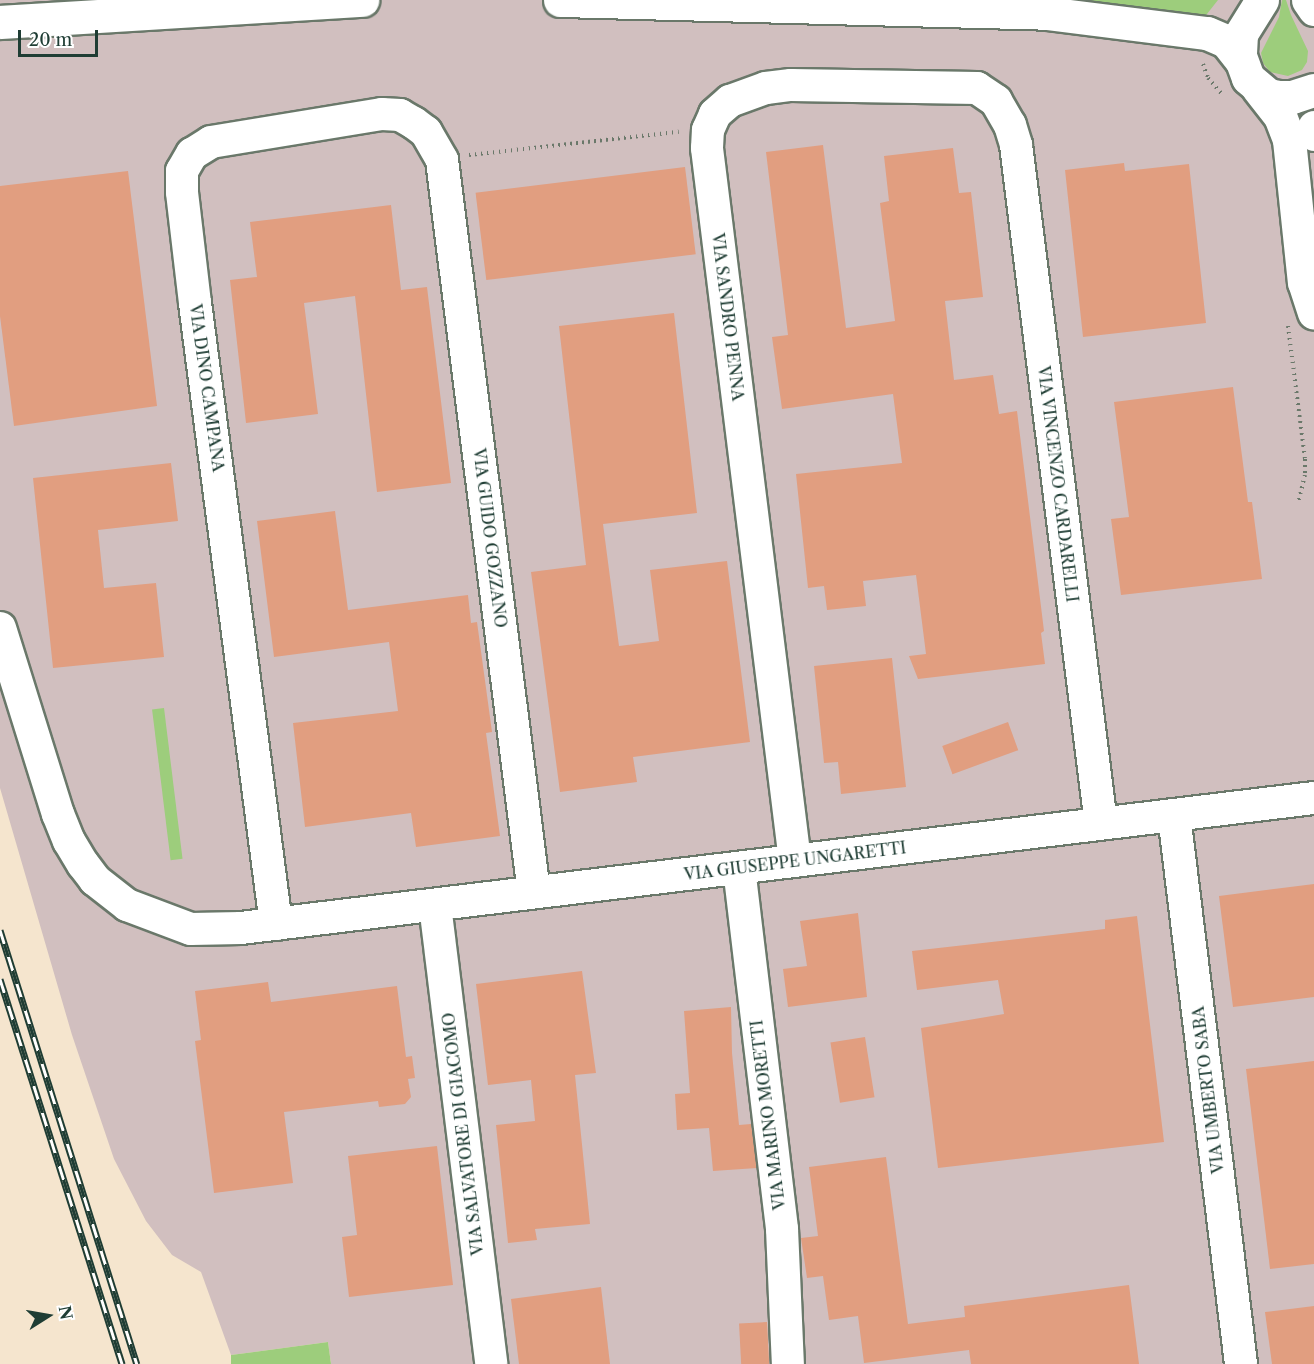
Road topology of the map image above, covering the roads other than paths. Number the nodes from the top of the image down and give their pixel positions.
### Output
1 (362, 0) edge
2 (560, 0) edge
3 (1262, 0) edge
4 (1308, 0) edge
5 (1314, 9) edge
6 (0, 22) edge
7 (1241, 60) junction
8 (1258, 88) junction
9 (1314, 90) edge
10 (1314, 127) edge
11 (708, 130) joint
12 (1314, 134) edge
13 (444, 172) joint
14 (1300, 314) edge
15 (0, 628) edge
16 (1314, 798) edge
17 (1174, 815) junction
18 (1101, 824) junction
19 (795, 861) junction
20 (739, 868) junction
21 (534, 892) junction
22 (435, 904) junction
23 (276, 924) junction
24 (491, 1364) edge
25 (788, 1364) edge
26 (1241, 1364) edge

1 - 6 main road
2 - 7 main road
3 - 7 main road
4 - 5 main road
7 - 8 main road
8 - 9 main road
8 - 14 main road
10 - 12 main road
11 - 18 street, VIA VINCENZO CARDARELLI
11 - 19 street, VIA SANDRO PENNA
13 - 21 street, VIA GUIDO GOZZANO
13 - 23 street, VIA DINO CAMPANA
15 - 23 street, VIA GIUSEPPE UNGARETTI
16 - 17 street, VIA GIUSEPPE UNGARETTI
17 - 18 street, VIA GIUSEPPE UNGARETTI
17 - 26 street, VIA UMBERTO SABA
18 - 19 street, VIA GIUSEPPE UNGARETTI
19 - 20 street, VIA GIUSEPPE UNGARETTI
20 - 21 street, VIA GIUSEPPE UNGARETTI
20 - 25 street, VIA MARINO MORETTI
21 - 22 street, VIA GIUSEPPE UNGARETTI
22 - 23 street, VIA GIUSEPPE UNGARETTI
22 - 24 street, VIA SALVATORE DI GIACOMO

